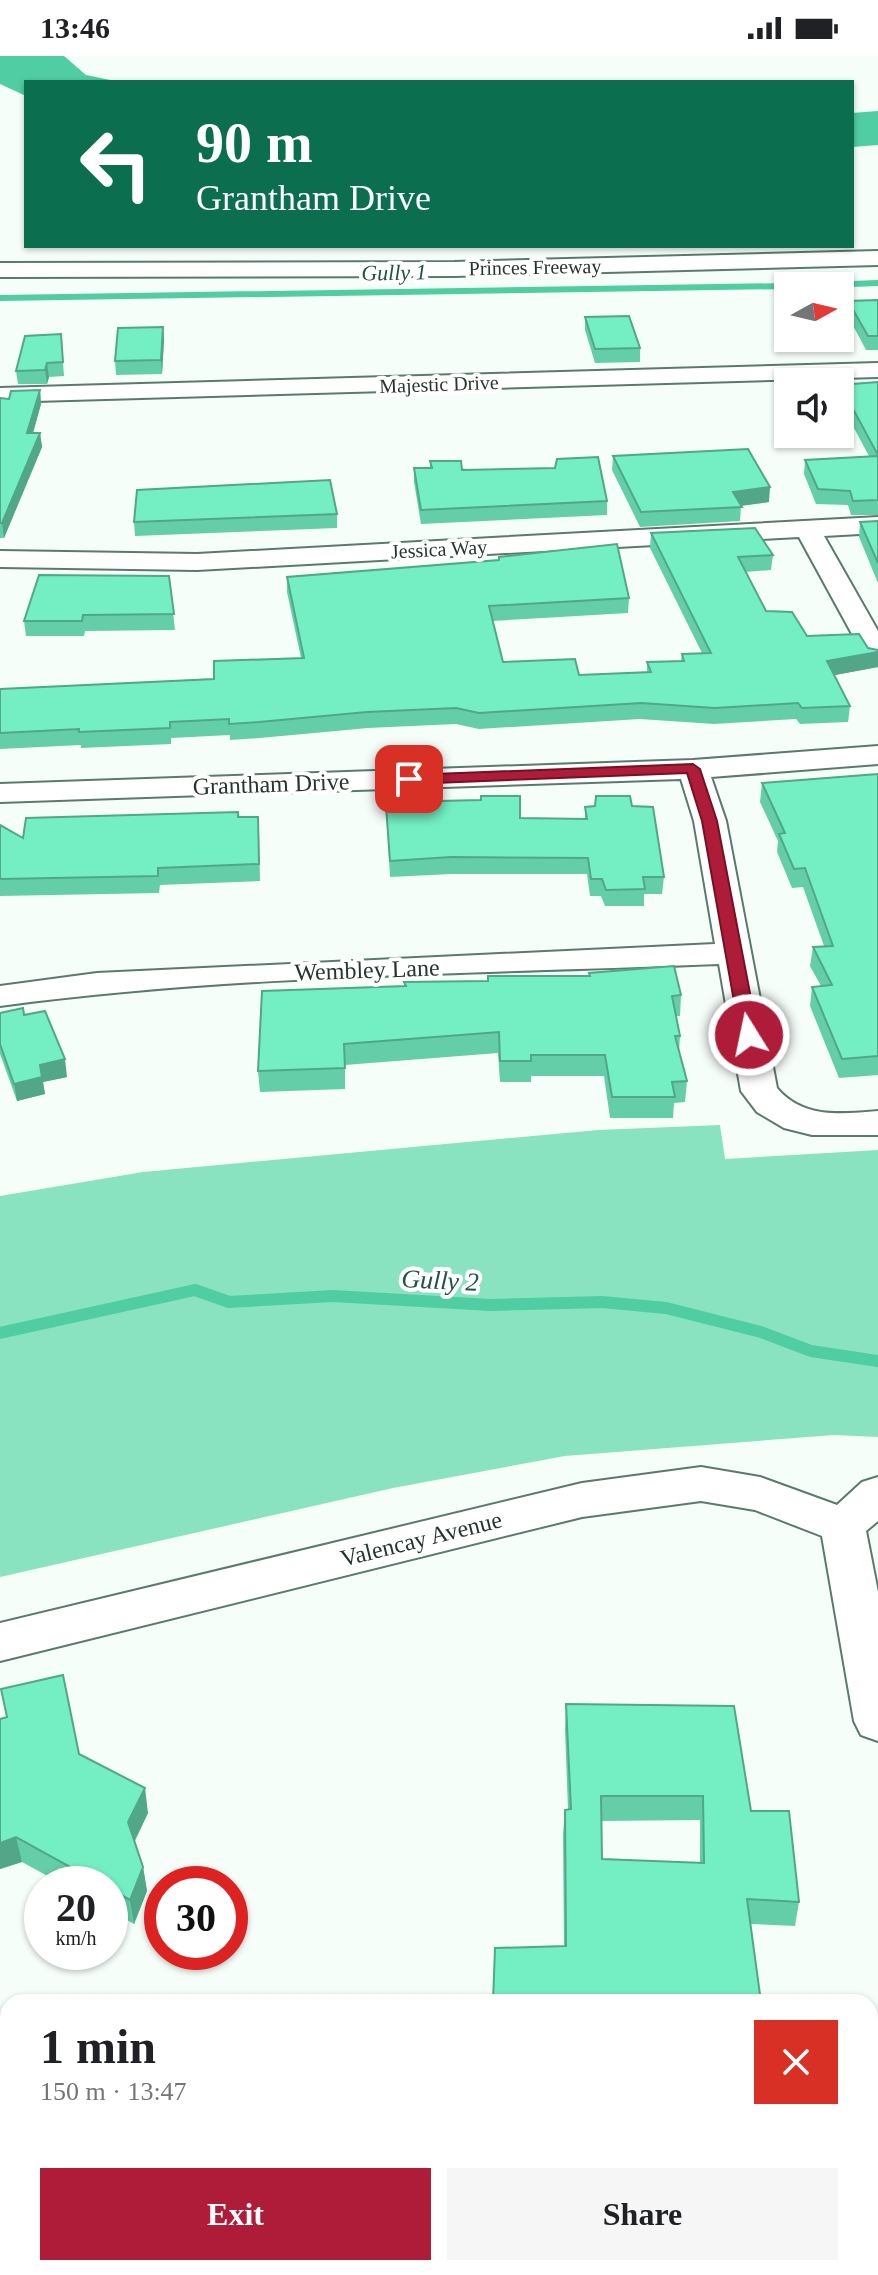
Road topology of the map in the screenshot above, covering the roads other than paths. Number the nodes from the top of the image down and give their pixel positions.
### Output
1 (878, 236) edge
2 (854, 237) edge
3 (0, 248) edge
4 (24, 248) edge
5 (878, 258) edge
6 (0, 270) edge
7 (878, 370) edge
8 (0, 395) edge
9 (878, 525) edge
10 (808, 530) junction
11 (0, 559) edge
12 (878, 656) edge
13 (878, 755) edge
14 (693, 769) junction
15 (0, 793) edge
16 (734, 953) junction
17 (0, 996) edge
18 (878, 1123) edge
19 (878, 1494) edge
20 (843, 1526) junction
21 (0, 1642) edge
22 (878, 1721) edge

1 - 2 highway
3 - 4 highway, Princes Freeway
5 - 6 highway, Princes Freeway
7 - 8 street, Majestic Drive
9 - 10 street, Jessica Way
10 - 11 street, Jessica Way
10 - 12 street
13 - 14 street, Grantham Drive
14 - 15 street, Grantham Drive
14 - 16 street
16 - 17 street, Wembley Lane
16 - 18 street
19 - 20 street
20 - 21 street, Valencay Avenue
20 - 22 street

